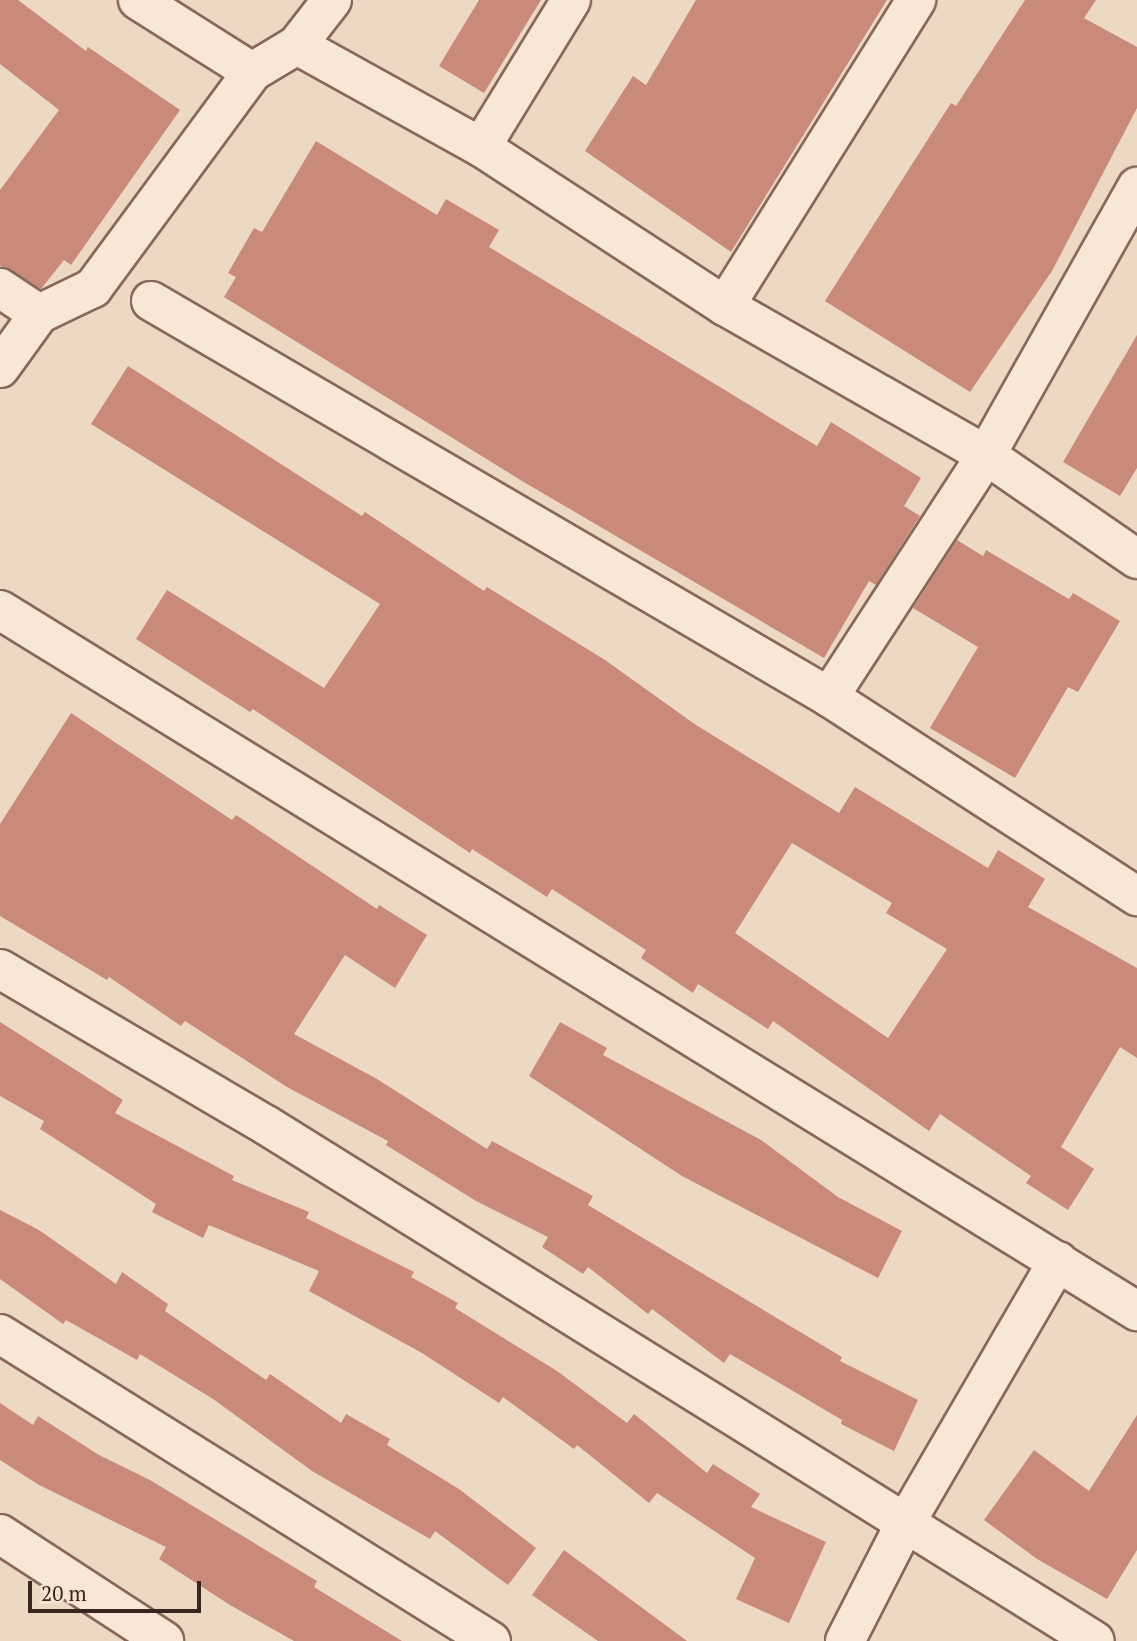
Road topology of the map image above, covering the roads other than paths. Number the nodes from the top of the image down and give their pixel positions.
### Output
1 (138, 0) edge
2 (332, 0) edge
3 (571, 0) edge
4 (916, 0) edge
5 (297, 45) junction
6 (252, 72) junction
7 (481, 147) junction
8 (1137, 187) edge
9 (0, 288) edge
10 (151, 301) dead end
11 (725, 306) junction
12 (39, 314) junction
13 (0, 368) edge
14 (986, 455) junction
15 (1137, 559) edge
16 (0, 610) edge
17 (829, 697) junction
18 (1137, 896) edge
19 (0, 969) edge
20 (1058, 1261) junction
21 (1137, 1311) edge
22 (0, 1335) edge
23 (906, 1522) junction
24 (0, 1534) edge
25 (164, 1641) edge
26 (491, 1641) edge
27 (845, 1641) edge
28 (1095, 1641) edge

1 - 6 street
2 - 5 street
3 - 7 street
4 - 11 street
5 - 6 street
5 - 7 street
6 - 12 street
7 - 11 street
8 - 14 street
9 - 12 street
10 - 17 street
11 - 14 street
12 - 13 street
14 - 15 street
14 - 17 street
16 - 20 street
17 - 18 street
19 - 23 street
20 - 21 street
20 - 23 street
22 - 26 street
23 - 27 street
23 - 28 street
24 - 25 street

